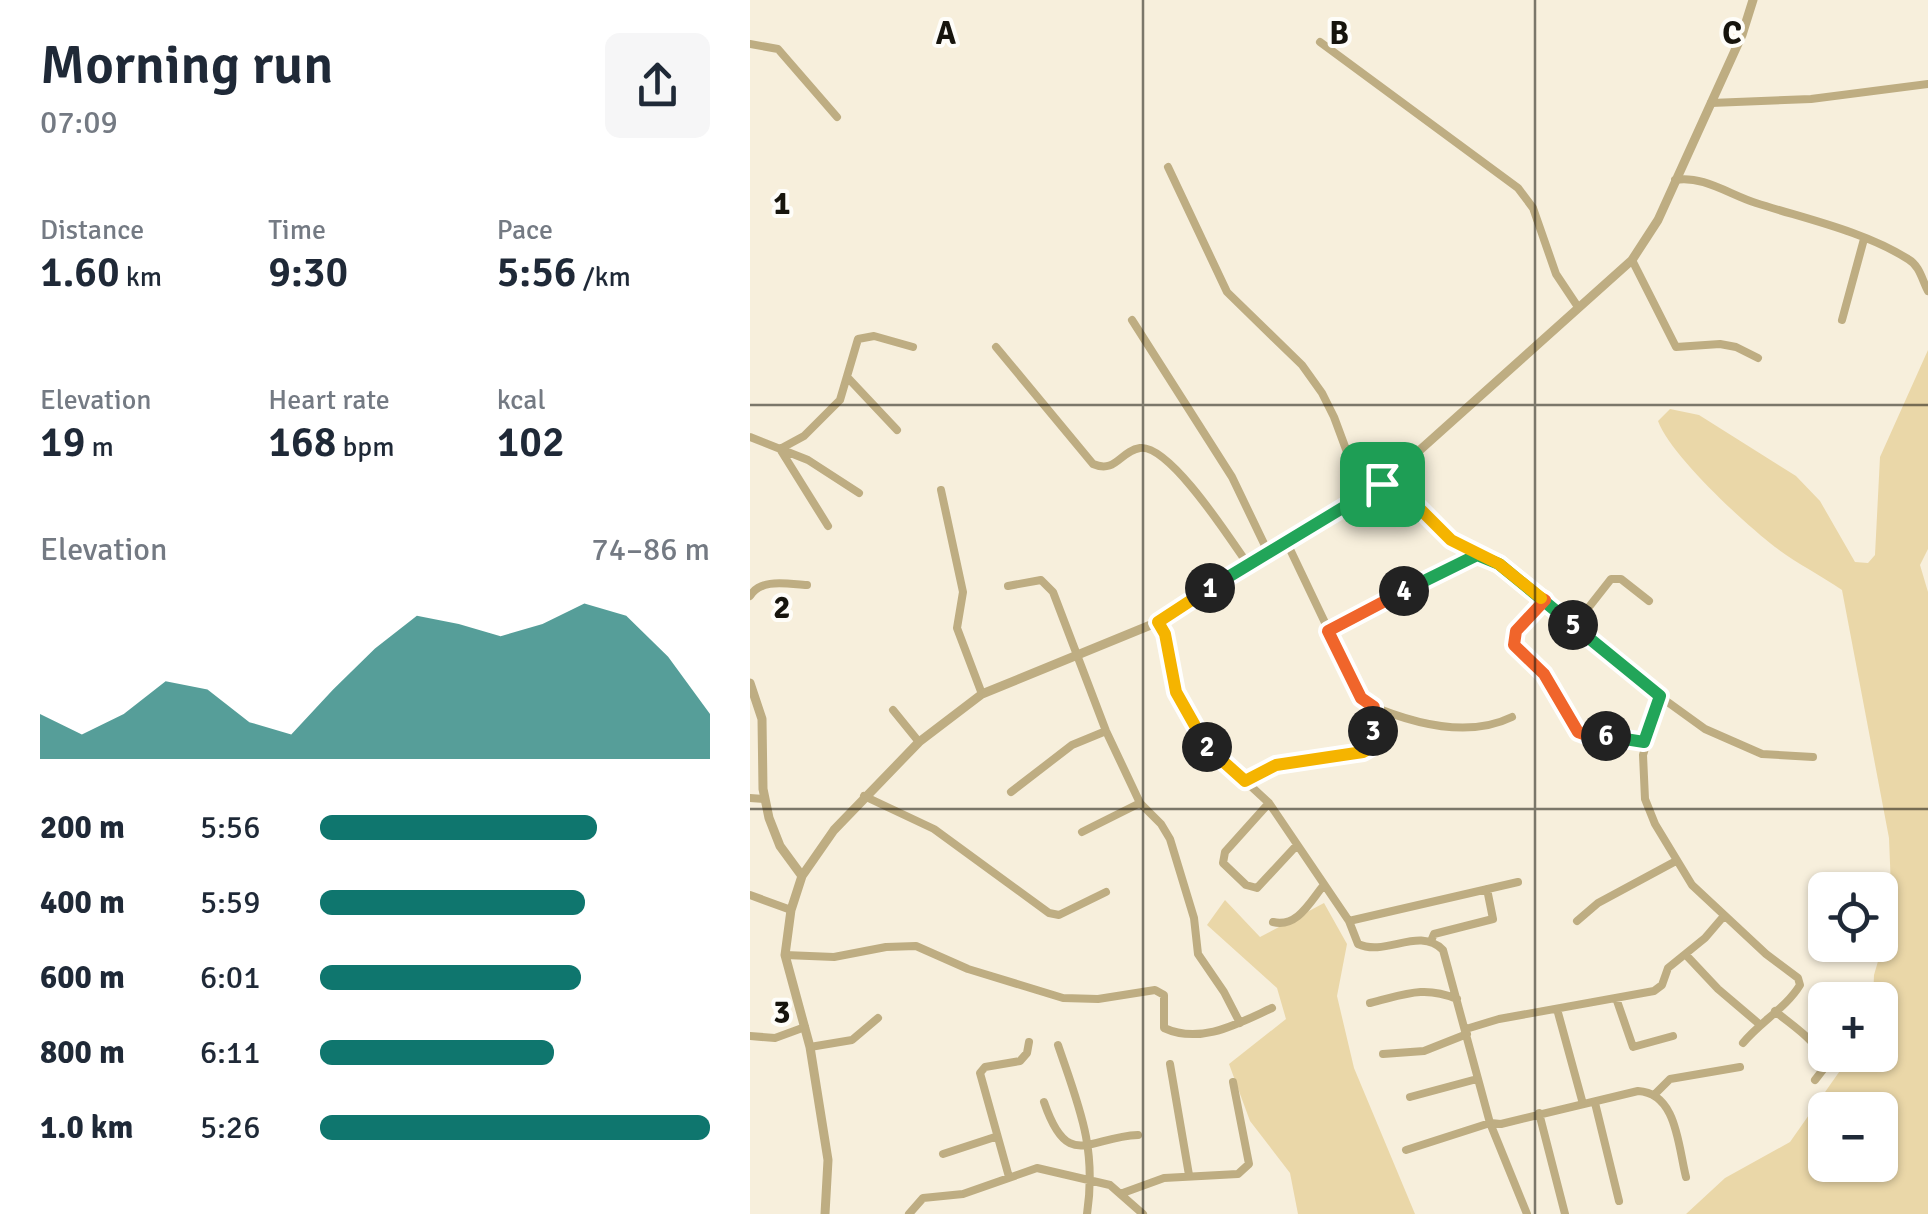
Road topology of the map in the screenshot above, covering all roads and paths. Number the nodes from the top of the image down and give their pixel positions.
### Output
1 (1752, 0) edge
2 (1320, 42) dead end
3 (750, 44) edge
4 (1928, 84) edge
5 (1711, 103) junction
6 (837, 116) dead end
7 (1168, 168) dead end
8 (1675, 180) junction
9 (1864, 239) junction
10 (1632, 260) junction
11 (1928, 291) edge
12 (1578, 307) junction
13 (1132, 320) dead end
14 (1842, 320) dead end
15 (913, 347) dead end
16 (996, 347) dead end
17 (1758, 358) dead end
18 (848, 379) junction
19 (897, 430) dead end
20 (750, 437) edge
21 (780, 449) junction
22 (1382, 484) junction
23 (941, 490) dead end
24 (859, 493) dead end
25 (1364, 496) junction
26 (828, 526) dead end
27 (1288, 543) junction
28 (1269, 554) junction
29 (1477, 555) junction
30 (1249, 566) junction
31 (807, 585) dead end
32 (1008, 586) dead end
33 (750, 596) edge
34 (1545, 600) junction
35 (1650, 601) dead end
36 (1158, 622) junction
37 (1574, 626) junction
38 (1328, 631) junction
39 (1077, 657) junction
40 (750, 683) edge
41 (982, 694) junction
42 (1660, 696) junction
43 (1374, 707) junction
44 (894, 710) dead end
45 (1512, 717) dead end
46 (750, 728) edge
47 (763, 729) junction
48 (1106, 730) junction
49 (919, 742) junction
50 (1644, 742) junction
51 (1813, 757) dead end
52 (1245, 781) junction
53 (1012, 792) dead end
54 (864, 796) junction
55 (750, 798) edge
56 (764, 800) junction
57 (1140, 803) junction
58 (1269, 803) junction
59 (1082, 832) dead end
60 (1297, 845) junction
61 (1676, 861) junction
62 (802, 876) junction
63 (1518, 882) dead end
64 (1324, 886) junction
65 (1487, 889) junction
66 (1106, 892) dead end
67 (750, 894) edge
68 (791, 910) junction
69 (1723, 917) junction
70 (1349, 920) junction
71 (1273, 922) dead end
72 (1577, 922) dead end
73 (1431, 941) junction
74 (785, 955) junction
75 (1686, 955) junction
76 (1616, 998) junction
77 (1456, 999) junction
78 (1370, 1003) dead end
79 (1272, 1008) dead end
80 (1557, 1009) junction
81 (1774, 1010) junction
82 (878, 1018) dead end
83 (1240, 1023) junction
84 (1758, 1024) junction
85 (805, 1027) junction
86 (1466, 1031) junction
87 (750, 1036) edge
88 (1673, 1036) dead end
89 (1029, 1042) dead end
90 (1742, 1043) dead end
91 (1058, 1045) dead end
92 (810, 1047) junction
93 (1383, 1054) dead end
94 (1170, 1064) dead end
95 (1740, 1067) dead end
96 (1477, 1080) junction
97 (1815, 1080) dead end
98 (1233, 1082) dead end
99 (1656, 1094) junction
100 (1410, 1097) dead end
101 (1044, 1102) dead end
102 (1595, 1102) junction
103 (1583, 1104) junction
104 (1540, 1113) junction
105 (1490, 1123) junction
106 (1138, 1134) dead end
107 (995, 1136) junction
108 (1089, 1146) junction
109 (1406, 1150) dead end
110 (943, 1154) dead end
111 (1189, 1175) junction
112 (1008, 1177) junction
113 (1686, 1178) dead end
114 (1092, 1179) junction
115 (1120, 1194) junction
116 (1619, 1201) dead end
117 (825, 1214) edge
118 (909, 1214) edge
119 (1087, 1214) edge
120 (1143, 1214) edge
121 (1527, 1214) edge
122 (1564, 1214) edge

1 - 5 street
2 - 12 street
3 - 6 street
4 - 5 street
5 - 8 street
7 - 25 street
8 - 9 street
8 - 10 street
9 - 11 street
9 - 14 street
10 - 12 street
10 - 17 street
12 - 22 street
13 - 28 street
15 - 18 street
16 - 30 street
18 - 19 street
18 - 21 street
20 - 21 street
21 - 24 street
21 - 26 street
22 - 25 street
22 - 29 street
23 - 41 street
25 - 27 street
27 - 28 street
27 - 38 street
28 - 30 street
29 - 34 street
29 - 38 street
30 - 36 street
31 - 33 street
32 - 39 street
34 - 37 street
34 - 50 street
35 - 37 street
36 - 39 street
36 - 52 street
37 - 42 street
38 - 43 street
39 - 41 street
39 - 48 street
40 - 47 street
41 - 49 street
42 - 50 street
42 - 51 street
43 - 45 street
43 - 52 street
44 - 49 street
46 - 47 street
47 - 56 street
48 - 53 street
48 - 57 street
49 - 54 street
50 - 61 street
52 - 58 street
54 - 62 street
54 - 66 street
55 - 56 street
56 - 62 street
57 - 59 street
57 - 83 street
58 - 60 street
58 - 60 street
60 - 64 street
61 - 69 street
61 - 72 street
62 - 68 street
63 - 65 street
64 - 70 street
64 - 71 street
65 - 70 street
65 - 73 street
67 - 68 street
68 - 74 street
69 - 75 street
69 - 81 street
70 - 73 street
73 - 77 street
74 - 83 street
74 - 85 street
75 - 76 street
75 - 84 street
76 - 80 street
76 - 88 street
77 - 78 street
77 - 86 street
79 - 83 street
80 - 86 street
80 - 103 street
81 - 84 street
81 - 97 street
82 - 92 street
84 - 90 street
85 - 87 street
85 - 92 street
86 - 93 street
86 - 96 street
89 - 107 street
91 - 108 street
92 - 117 street
94 - 111 street
95 - 99 street
96 - 100 street
96 - 105 street
98 - 111 street
99 - 102 street
99 - 113 street
101 - 108 street
102 - 103 street
102 - 116 street
103 - 104 street
104 - 105 street
104 - 122 street
105 - 109 street
105 - 121 street
106 - 108 street
107 - 110 street
107 - 112 street
108 - 114 street
111 - 115 street
112 - 114 street
112 - 118 street
114 - 115 street
114 - 119 street
115 - 120 street

